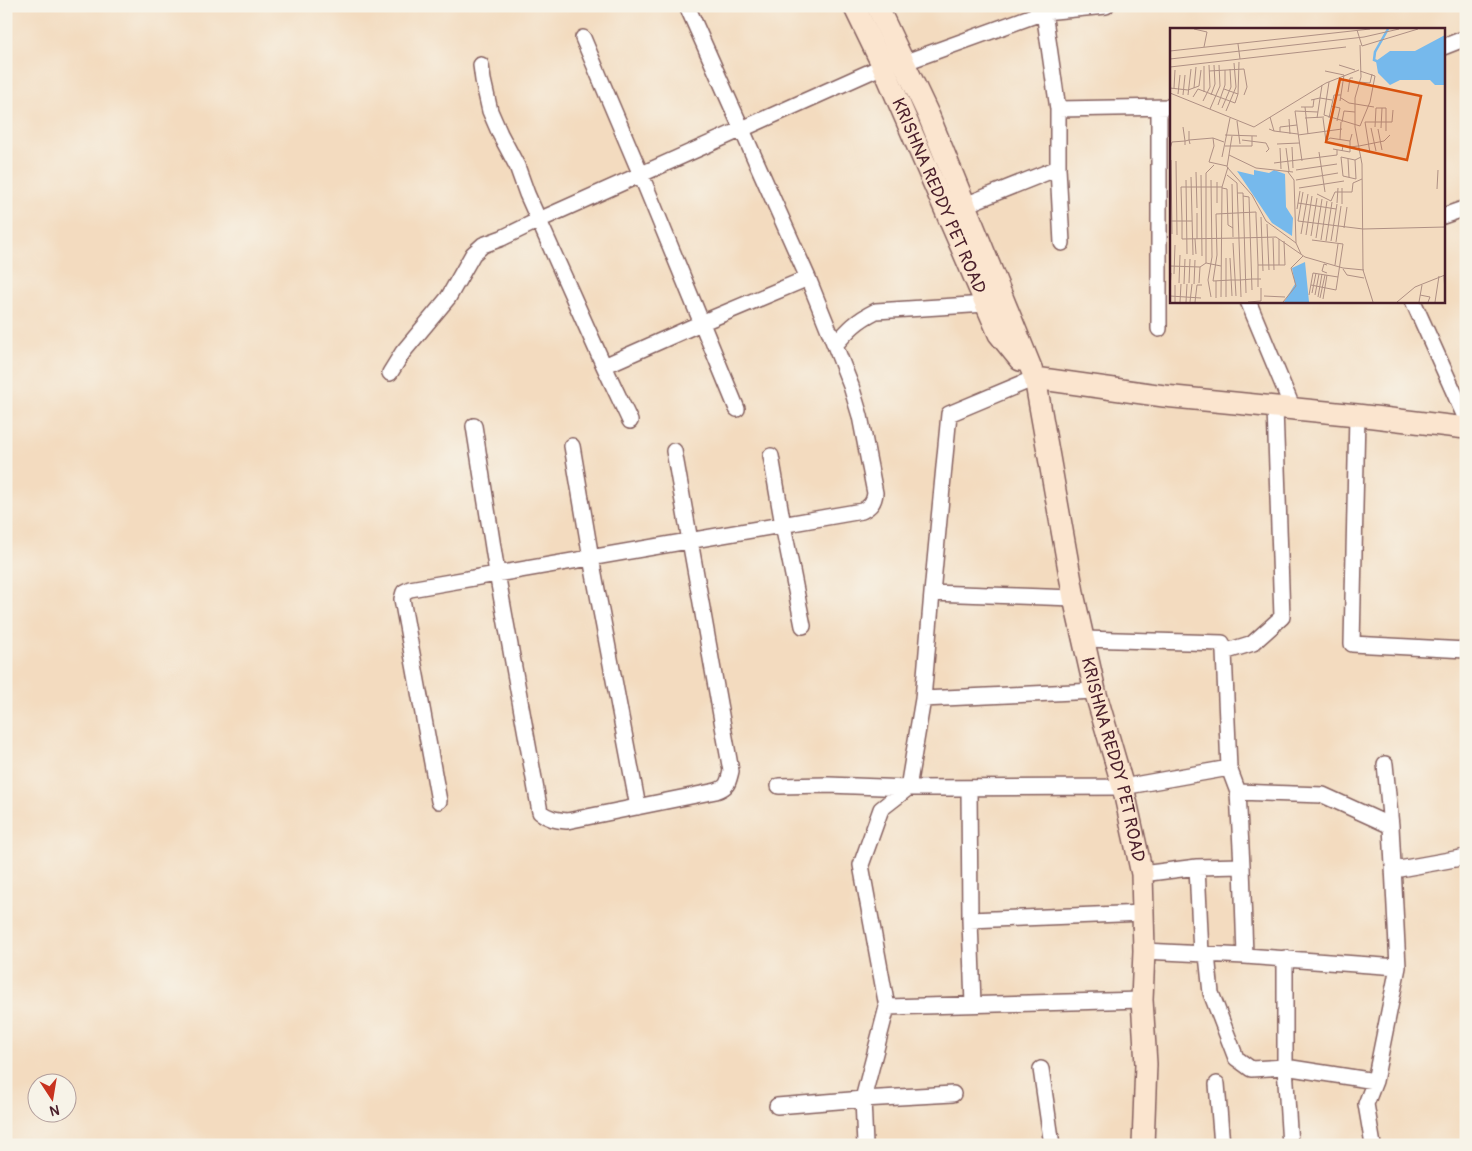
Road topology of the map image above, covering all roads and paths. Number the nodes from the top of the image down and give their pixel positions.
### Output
1 (687, 6) edge
2 (854, 6) edge
3 (877, 6) edge
4 (1106, 6) edge
5 (1043, 9) edge
6 (583, 38) dead end
7 (1466, 38) edge
8 (1444, 47) edge
9 (893, 64) junction
10 (481, 65) dead end
11 (1165, 108) edge
12 (1058, 109) junction
13 (742, 129) junction
14 (1058, 168) junction
15 (641, 175) junction
16 (965, 206) junction
17 (1466, 208) edge
18 (1444, 216) edge
19 (539, 220) junction
20 (1062, 243) dead end
21 (808, 278) junction
22 (1248, 302) edge
23 (1413, 302) edge
24 (986, 304) junction
25 (701, 323) junction
26 (1159, 329) dead end
27 (835, 345) junction
28 (604, 366) junction
29 (390, 373) dead end
30 (1035, 378) junction
31 (737, 409) dead end
32 (1284, 409) junction
33 (1357, 415) junction
34 (1466, 419) edge
35 (630, 421) dead end
36 (474, 426) dead end
37 (1466, 428) edge
38 (572, 446) dead end
39 (674, 451) dead end
40 (771, 456) dead end
41 (783, 525) junction
42 (691, 542) junction
43 (591, 558) junction
44 (497, 573) junction
45 (932, 593) junction
46 (1074, 598) junction
47 (803, 626) dead end
48 (1083, 639) junction
49 (1466, 650) edge
50 (1224, 652) junction
51 (1094, 691) junction
52 (923, 698) junction
53 (1385, 764) dead end
54 (1229, 768) junction
55 (779, 786) dead end
56 (908, 788) junction
57 (970, 788) junction
58 (1124, 788) junction
59 (1238, 792) junction
60 (439, 801) dead end
61 (638, 807) junction
62 (1391, 826) junction
63 (1466, 857) edge
64 (1197, 866) junction
65 (1242, 866) junction
66 (1394, 870) junction
67 (1142, 874) junction
68 (1144, 913) junction
69 (970, 920) junction
70 (1144, 952) junction
71 (1204, 954) junction
72 (1246, 956) junction
73 (1285, 958) junction
74 (1398, 967) junction
75 (1142, 1000) junction
76 (973, 1005) junction
77 (887, 1007) junction
78 (1285, 1067) junction
79 (1041, 1068) dead end
80 (1375, 1081) junction
81 (1217, 1084) dead end
82 (953, 1094) dead end
83 (863, 1099) junction
84 (777, 1106) dead end
85 (865, 1145) edge
86 (1052, 1145) edge
87 (1143, 1145) edge
88 (1222, 1145) edge
89 (1290, 1145) edge
90 (1373, 1145) edge

1 - 13 street
2 - 9 main road, KRISHNA REDDY PET ROAD
3 - 9 main road, KRISHNA REDDY PET ROAD
4 - 5 street
5 - 9 street
5 - 12 street
6 - 15 street
7 - 8 street
9 - 13 street
9 - 16 main road, KRISHNA REDDY PET ROAD
9 - 24 main road, KRISHNA REDDY PET ROAD
10 - 19 street
11 - 12 street
11 - 26 street
12 - 14 street
13 - 15 street
13 - 21 street
14 - 16 street
14 - 20 street
15 - 19 street
15 - 25 street
16 - 30 main road, KRISHNA REDDY PET ROAD
17 - 18 street
19 - 28 street
19 - 29 street
21 - 25 street
21 - 27 street
22 - 32 street
23 - 34 street
24 - 27 street
24 - 30 main road, KRISHNA REDDY PET ROAD
25 - 28 street
25 - 31 street
27 - 41 street
28 - 35 street
30 - 32 main road
30 - 45 street
30 - 46 main road, KRISHNA REDDY PET ROAD
32 - 33 main road
32 - 50 street
33 - 37 main road
33 - 49 street
36 - 44 street
38 - 43 street
39 - 42 street
40 - 41 street
41 - 42 street
41 - 47 street
42 - 43 street
42 - 61 street
43 - 44 street
43 - 61 street
44 - 60 street
44 - 61 street
45 - 46 street
45 - 52 street
46 - 48 main road, KRISHNA REDDY PET ROAD
48 - 50 street
48 - 51 main road, KRISHNA REDDY PET ROAD
50 - 54 street
51 - 52 street
51 - 58 main road, KRISHNA REDDY PET ROAD
52 - 56 street
53 - 62 street
54 - 58 street
54 - 59 street
55 - 56 street
56 - 57 street
56 - 77 street
57 - 58 street
57 - 69 street
58 - 67 main road, KRISHNA REDDY PET ROAD
59 - 62 street
59 - 65 street
62 - 66 street
63 - 66 street
64 - 65 street
64 - 67 street
64 - 71 street
65 - 72 street
66 - 74 street
67 - 68 main road, KRISHNA REDDY PET ROAD
68 - 69 street
68 - 70 main road, KRISHNA REDDY PET ROAD
69 - 76 street
70 - 71 street
70 - 75 main road, KRISHNA REDDY PET ROAD
71 - 72 street
71 - 78 street
72 - 73 street
73 - 74 street
73 - 78 street
74 - 80 street
75 - 76 street
75 - 87 main road, KRISHNA REDDY PET ROAD
76 - 77 street
77 - 83 street
78 - 80 street
78 - 89 street
79 - 86 street
80 - 90 street
81 - 88 street
82 - 83 street
83 - 84 street
83 - 85 street

